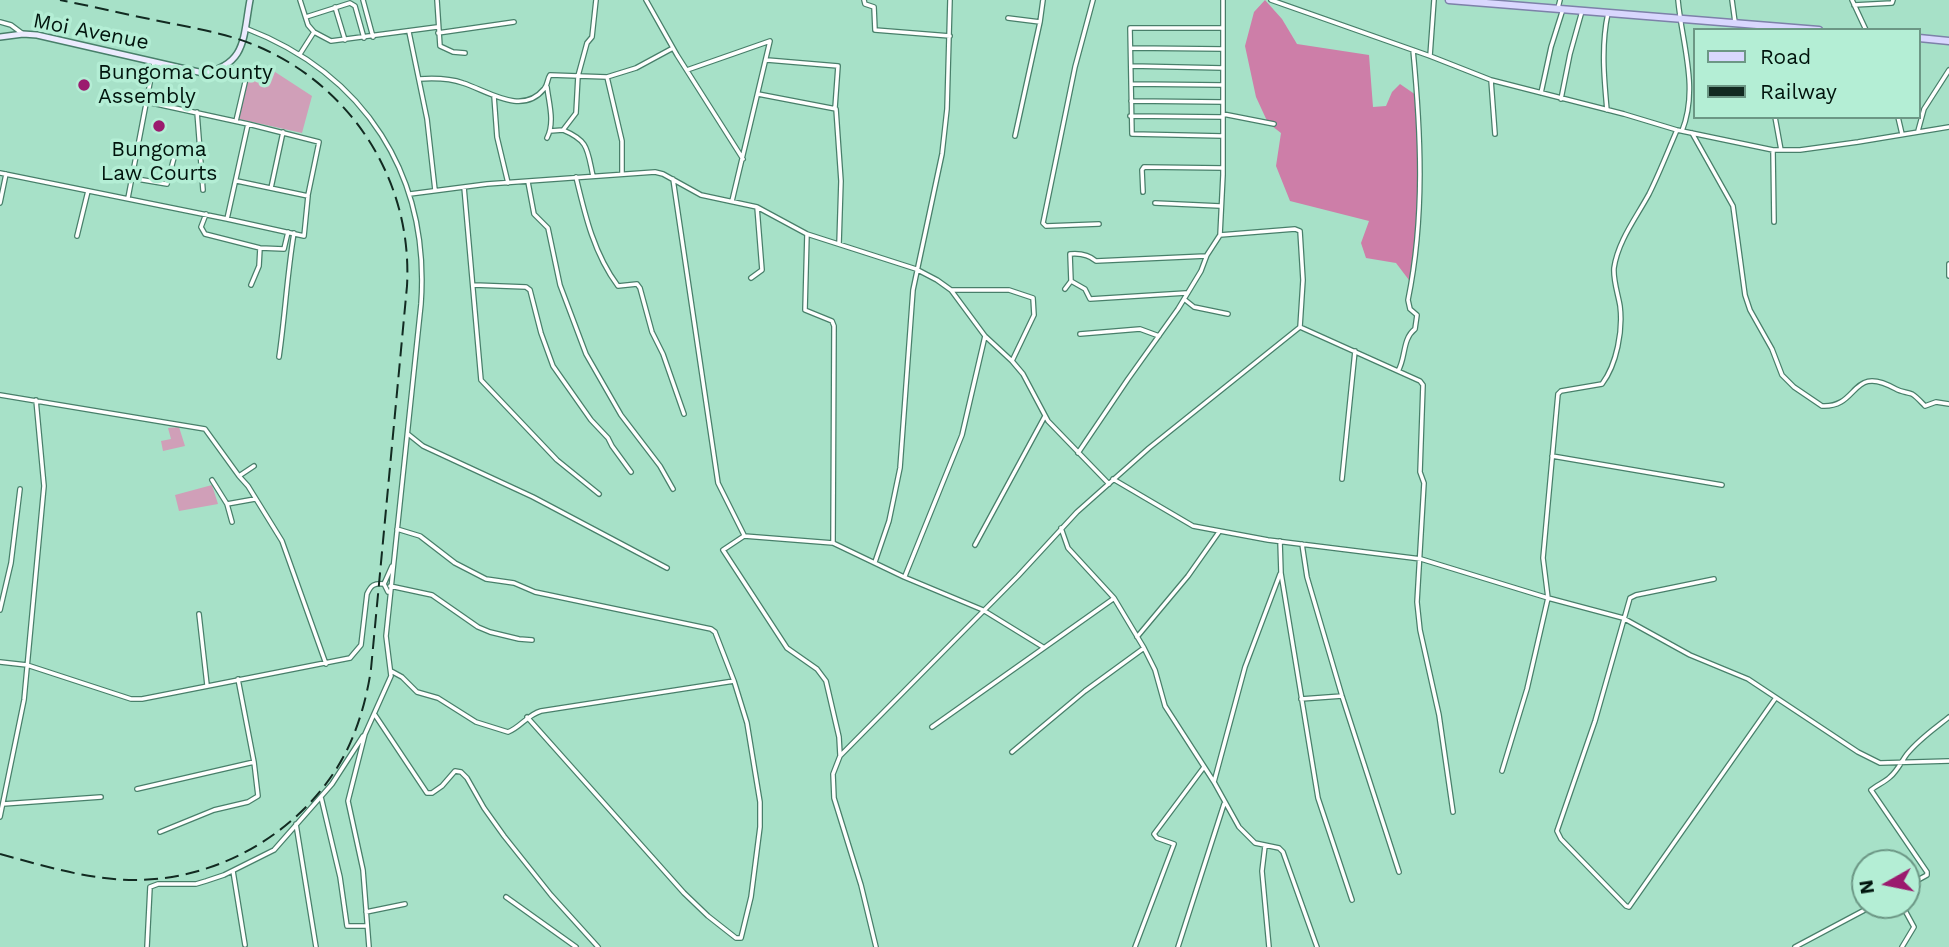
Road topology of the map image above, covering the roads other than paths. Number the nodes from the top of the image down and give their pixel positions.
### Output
1 (250, 0) edge
2 (299, 0) edge
3 (363, 0) edge
4 (437, 0) edge
5 (596, 0) edge
6 (646, 0) edge
7 (864, 0) edge
8 (950, 0) edge
9 (1044, 0) edge
10 (1093, 0) edge
11 (1223, 0) edge
12 (1271, 0) edge
13 (1434, 0) edge
14 (1449, 0) edge
15 (1560, 0) edge
16 (1678, 0) edge
17 (1732, 0) edge
18 (1893, 0) edge
19 (1853, 2) edge
20 (335, 6) junction
21 (1560, 9) junction
22 (1582, 11) junction
23 (1608, 13) junction
24 (305, 17) junction
25 (1008, 18) dead end
26 (1680, 18) junction
27 (0, 22) edge
28 (514, 22) dead end
29 (1040, 22) junction
30 (1735, 22) junction
31 (437, 27) junction
32 (245, 28) junction
33 (1223, 28) junction
34 (1760, 28) edge
35 (1865, 28) edge
36 (314, 32) junction
37 (410, 32) junction
38 (439, 33) junction
39 (23, 34) junction
40 (951, 36) junction
41 (0, 37) edge
42 (373, 37) junction
43 (364, 38) junction
44 (1921, 38) edge
45 (345, 40) junction
46 (1949, 41) edge
47 (673, 48) junction
48 (1131, 48) junction
49 (1223, 49) junction
50 (1413, 50) junction
51 (465, 53) dead end
52 (300, 55) junction
53 (1430, 56) junction
54 (154, 60) junction
55 (767, 60) junction
56 (227, 66) junction
57 (1131, 66) junction
58 (1223, 68) junction
59 (687, 70) junction
60 (1949, 70) edge
61 (578, 76) junction
62 (607, 77) junction
63 (419, 79) junction
64 (1491, 80) junction
65 (1131, 84) junction
66 (547, 85) junction
67 (1223, 85) junction
68 (1541, 93) junction
69 (758, 94) junction
70 (494, 96) junction
71 (1561, 99) junction
72 (1131, 101) junction
73 (147, 102) junction
74 (1223, 102) junction
75 (835, 108) junction
76 (1606, 110) junction
77 (197, 112) junction
78 (1130, 116) junction
79 (1223, 116) junction
80 (1775, 119) edge
81 (1898, 119) edge
82 (236, 121) junction
83 (248, 124) junction
84 (1274, 124) dead end
85 (1949, 127) edge
86 (563, 130) junction
87 (1680, 130) junction
88 (550, 131) junction
89 (1918, 131) junction
90 (283, 132) junction
91 (1692, 133) junction
92 (1494, 134) dead end
93 (1902, 134) junction
94 (1015, 136) dead end
95 (1223, 136) junction
96 (547, 138) dead end
97 (1773, 150) junction
98 (1781, 150) junction
99 (175, 154) dead end
100 (743, 159) junction
101 (1223, 168) junction
102 (0, 173) edge
103 (6, 174) junction
104 (622, 174) junction
105 (593, 176) junction
106 (576, 177) junction
107 (131, 178) junction
108 (673, 179) junction
109 (237, 181) junction
110 (528, 182) junction
111 (508, 183) junction
112 (464, 187) junction
113 (271, 188) junction
114 (202, 190) dead end
115 (435, 190) junction
116 (88, 191) junction
117 (1143, 192) dead end
118 (410, 194) junction
119 (308, 196) junction
120 (128, 198) junction
121 (732, 201) junction
122 (0, 203) edge
123 (1155, 203) dead end
124 (1221, 206) junction
125 (757, 207) junction
126 (206, 214) junction
127 (227, 219) junction
128 (1774, 222) dead end
129 (1099, 224) dead end
130 (288, 232) junction
131 (294, 233) junction
132 (807, 234) junction
133 (1220, 235) junction
134 (77, 236) dead end
135 (839, 246) junction
136 (260, 248) junction
137 (1207, 256) junction
138 (1949, 264) edge
139 (916, 269) junction
140 (1949, 276) edge
141 (751, 278) dead end
142 (1071, 281) junction
143 (251, 285) dead end
144 (474, 285) junction
145 (1065, 289) dead end
146 (951, 290) junction
147 (1187, 293) junction
148 (1184, 299) junction
149 (1228, 314) dead end
150 (1300, 327) junction
151 (1080, 334) dead end
152 (985, 337) junction
153 (1158, 337) junction
154 (1355, 351) junction
155 (279, 357) dead end
156 (1012, 360) junction
157 (1398, 372) junction
158 (0, 395) edge
159 (36, 400) junction
160 (1949, 404) edge
161 (684, 414) dead end
162 (1045, 416) junction
163 (408, 434) junction
164 (1078, 453) junction
165 (1552, 456) junction
166 (254, 466) dead end
167 (631, 472) dead end
168 (239, 476) junction
169 (1113, 479) junction
170 (212, 480) dead end
171 (1342, 480) dead end
172 (1109, 484) junction
173 (1722, 485) dead end
174 (20, 489) dead end
175 (673, 489) dead end
176 (598, 494) dead end
177 (255, 499) junction
178 (227, 504) junction
179 (232, 522) dead end
180 (397, 528) junction
181 (1061, 528) junction
182 (1219, 532) junction
183 (744, 536) junction
184 (1280, 541) junction
185 (833, 543) junction
186 (1302, 544) junction
187 (975, 545) dead end
188 (1421, 559) junction
189 (875, 562) junction
190 (393, 564) junction
191 (667, 568) dead end
192 (1281, 573) junction
193 (904, 577) junction
194 (1714, 579) dead end
195 (384, 584) junction
196 (390, 586) junction
197 (390, 594) junction
198 (1114, 598) junction
199 (1548, 598) junction
200 (0, 610) edge
201 (983, 610) junction
202 (199, 614) dead end
203 (1623, 618) junction
204 (1137, 637) junction
205 (533, 640) dead end
206 (1043, 648) junction
207 (1144, 648) junction
208 (0, 662) edge
209 (326, 664) junction
210 (27, 666) junction
211 (391, 671) junction
212 (238, 679) junction
213 (734, 681) junction
214 (207, 685) junction
215 (1342, 696) junction
216 (1301, 699) junction
217 (1775, 699) junction
218 (375, 715) junction
219 (527, 717) junction
220 (1949, 717) edge
221 (932, 727) dead end
222 (365, 734) junction
223 (1012, 752) dead end
224 (840, 756) junction
225 (1949, 761) edge
226 (254, 762) junction
227 (1902, 764) junction
228 (1204, 767) junction
229 (1502, 771) dead end
230 (1214, 782) junction
231 (137, 789) dead end
232 (101, 797) dead end
233 (321, 797) junction
234 (3, 804) junction
235 (1224, 804) junction
236 (1453, 811) dead end
237 (0, 817) edge
238 (296, 824) junction
239 (160, 832) dead end
240 (1265, 846) junction
241 (1911, 849) edge
242 (1921, 863) edge
243 (233, 871) junction
244 (1399, 873) dead end
245 (1921, 879) edge
246 (506, 897) dead end
247 (1352, 900) dead end
248 (405, 904) dead end
249 (366, 912) junction
250 (1851, 917) edge
251 (1910, 919) edge
252 (367, 926) junction
253 (245, 945) edge
254 (147, 947) edge
255 (316, 947) edge
256 (369, 947) edge
257 (576, 947) edge
258 (598, 947) edge
259 (876, 947) edge
260 (1135, 947) edge
261 (1178, 947) edge
262 (1269, 947) edge
263 (1317, 947) edge
264 (1796, 947) edge
265 (1902, 947) edge

1 - 32 street
2 - 24 street
3 - 42 street
4 - 31 street
5 - 61 street
6 - 47 street
7 - 40 street
8 - 40 street
9 - 29 street
10 - 129 street
11 - 33 street
12 - 50 street
13 - 53 street
14 - 21 main road
15 - 21 street
16 - 26 street
17 - 30 street
18 - 19 street
19 - 35 street
20 - 24 street
20 - 43 street
20 - 45 street
21 - 22 main road
21 - 68 street
22 - 23 main road
22 - 71 street
23 - 26 main road
23 - 76 street
24 - 36 street
25 - 29 street
26 - 30 main road
26 - 87 street
27 - 39 street
28 - 38 street
29 - 94 street
30 - 34 main road
31 - 37 street
31 - 38 street
32 - 52 street
32 - 56 street
33 - 48 street
33 - 49 street
36 - 45 street
36 - 52 street
37 - 42 street
37 - 63 street
38 - 51 street
39 - 41 street, Moi Avenue
39 - 54 street, Moi Avenue
40 - 139 street
42 - 43 street
43 - 45 street
44 - 46 main road
47 - 59 street
47 - 62 street
48 - 49 street
48 - 57 street
49 - 58 street
50 - 53 street
50 - 157 street
52 - 118 street
53 - 64 street
54 - 56 street, Moi Avenue
54 - 73 street
55 - 59 street
55 - 69 street
55 - 75 street
56 - 82 street
57 - 58 street
57 - 65 street
58 - 67 street
59 - 100 street
60 - 89 street
61 - 62 street
61 - 66 street
61 - 86 street
62 - 104 street
63 - 70 street
63 - 115 street
64 - 68 street
64 - 92 street
65 - 67 street
65 - 72 street
66 - 70 street
66 - 88 street
67 - 74 street
68 - 71 street
69 - 75 street
69 - 100 street
70 - 111 street
71 - 76 street
72 - 74 street
72 - 78 street
73 - 77 street
73 - 107 street
74 - 79 street
75 - 135 street
76 - 87 street
77 - 82 street
77 - 114 street
78 - 79 street
78 - 95 street
79 - 84 street
79 - 95 street
80 - 98 street
81 - 93 street
82 - 83 street
83 - 90 street
83 - 109 street
85 - 89 street
86 - 88 street
86 - 105 street
87 - 91 street
87 - 165 street
88 - 96 street
89 - 93 street
90 - 113 street
90 - 119 street
91 - 97 street
91 - 160 street
93 - 98 street
95 - 101 street
97 - 98 street
97 - 128 street
99 - 107 street
100 - 121 street
101 - 117 street
101 - 124 street
102 - 103 street
103 - 116 street
103 - 122 street
104 - 105 street
104 - 108 street
105 - 106 street
106 - 110 street
106 - 161 street
107 - 120 street
108 - 121 street
108 - 183 street
109 - 113 street
109 - 127 street
110 - 111 street
110 - 175 street
111 - 112 street
112 - 115 street
112 - 144 street
113 - 119 street
115 - 118 street
116 - 120 street
116 - 134 street
118 - 163 street
119 - 131 street
120 - 126 street
121 - 125 street
123 - 124 street
124 - 133 street
125 - 132 street
125 - 141 street
126 - 127 street
126 - 136 street
127 - 130 street
130 - 131 street
130 - 136 street
131 - 155 street
132 - 135 street
132 - 185 street
133 - 137 street
133 - 150 street
135 - 139 street
136 - 143 street
137 - 142 street
137 - 147 street
138 - 140 street
139 - 146 street
139 - 189 street
142 - 145 street
142 - 147 street
144 - 167 street
144 - 176 street
146 - 152 street
146 - 156 street
147 - 148 street
148 - 149 street
148 - 153 street
150 - 154 street
150 - 169 street
151 - 153 street
152 - 156 street
152 - 193 street
153 - 164 street
154 - 157 street
154 - 171 street
156 - 162 street
157 - 188 street
158 - 159 street
159 - 168 street
159 - 210 street
162 - 164 street
162 - 187 street
163 - 180 street
163 - 191 street
164 - 172 street
165 - 173 street
165 - 199 street
166 - 168 street
168 - 177 street
169 - 172 street
169 - 182 street
170 - 178 street
172 - 181 street
174 - 200 street
177 - 178 street
177 - 209 street
178 - 179 street
180 - 190 street
180 - 213 street
181 - 198 street
181 - 201 street
182 - 184 street
182 - 204 street
183 - 185 street
183 - 224 street
184 - 186 street
184 - 192 street
185 - 189 street
186 - 188 street
186 - 215 street
188 - 199 street
188 - 236 street
189 - 193 street
190 - 195 street
190 - 196 street
192 - 216 street
192 - 230 street
193 - 201 street
194 - 203 street
195 - 197 street
195 - 209 street
196 - 197 street
196 - 205 street
197 - 211 street
198 - 204 street
198 - 206 street
199 - 203 street
199 - 229 street
201 - 206 street
201 - 224 street
202 - 214 street
203 - 217 street
203 - 217 street
204 - 207 street
206 - 221 street
207 - 223 street
207 - 228 street
208 - 210 street
209 - 212 street
210 - 214 street
210 - 234 street
211 - 218 street
211 - 219 street
212 - 214 street
212 - 226 street
213 - 219 street
213 - 219 street
215 - 216 street
215 - 244 street
216 - 247 street
217 - 227 street
218 - 222 street
218 - 258 street
220 - 227 street
222 - 233 street
222 - 249 street
224 - 259 street
225 - 227 street
226 - 231 street
226 - 239 street
227 - 241 street
228 - 230 street
228 - 260 street
230 - 235 street
232 - 234 street
233 - 238 street
233 - 252 street
234 - 237 street
235 - 240 street
235 - 261 street
238 - 243 street
238 - 255 street
240 - 262 street
240 - 263 street
242 - 245 street
243 - 253 street
243 - 254 street
246 - 257 street
248 - 249 street
249 - 252 street
250 - 264 street
251 - 265 street
252 - 256 street

